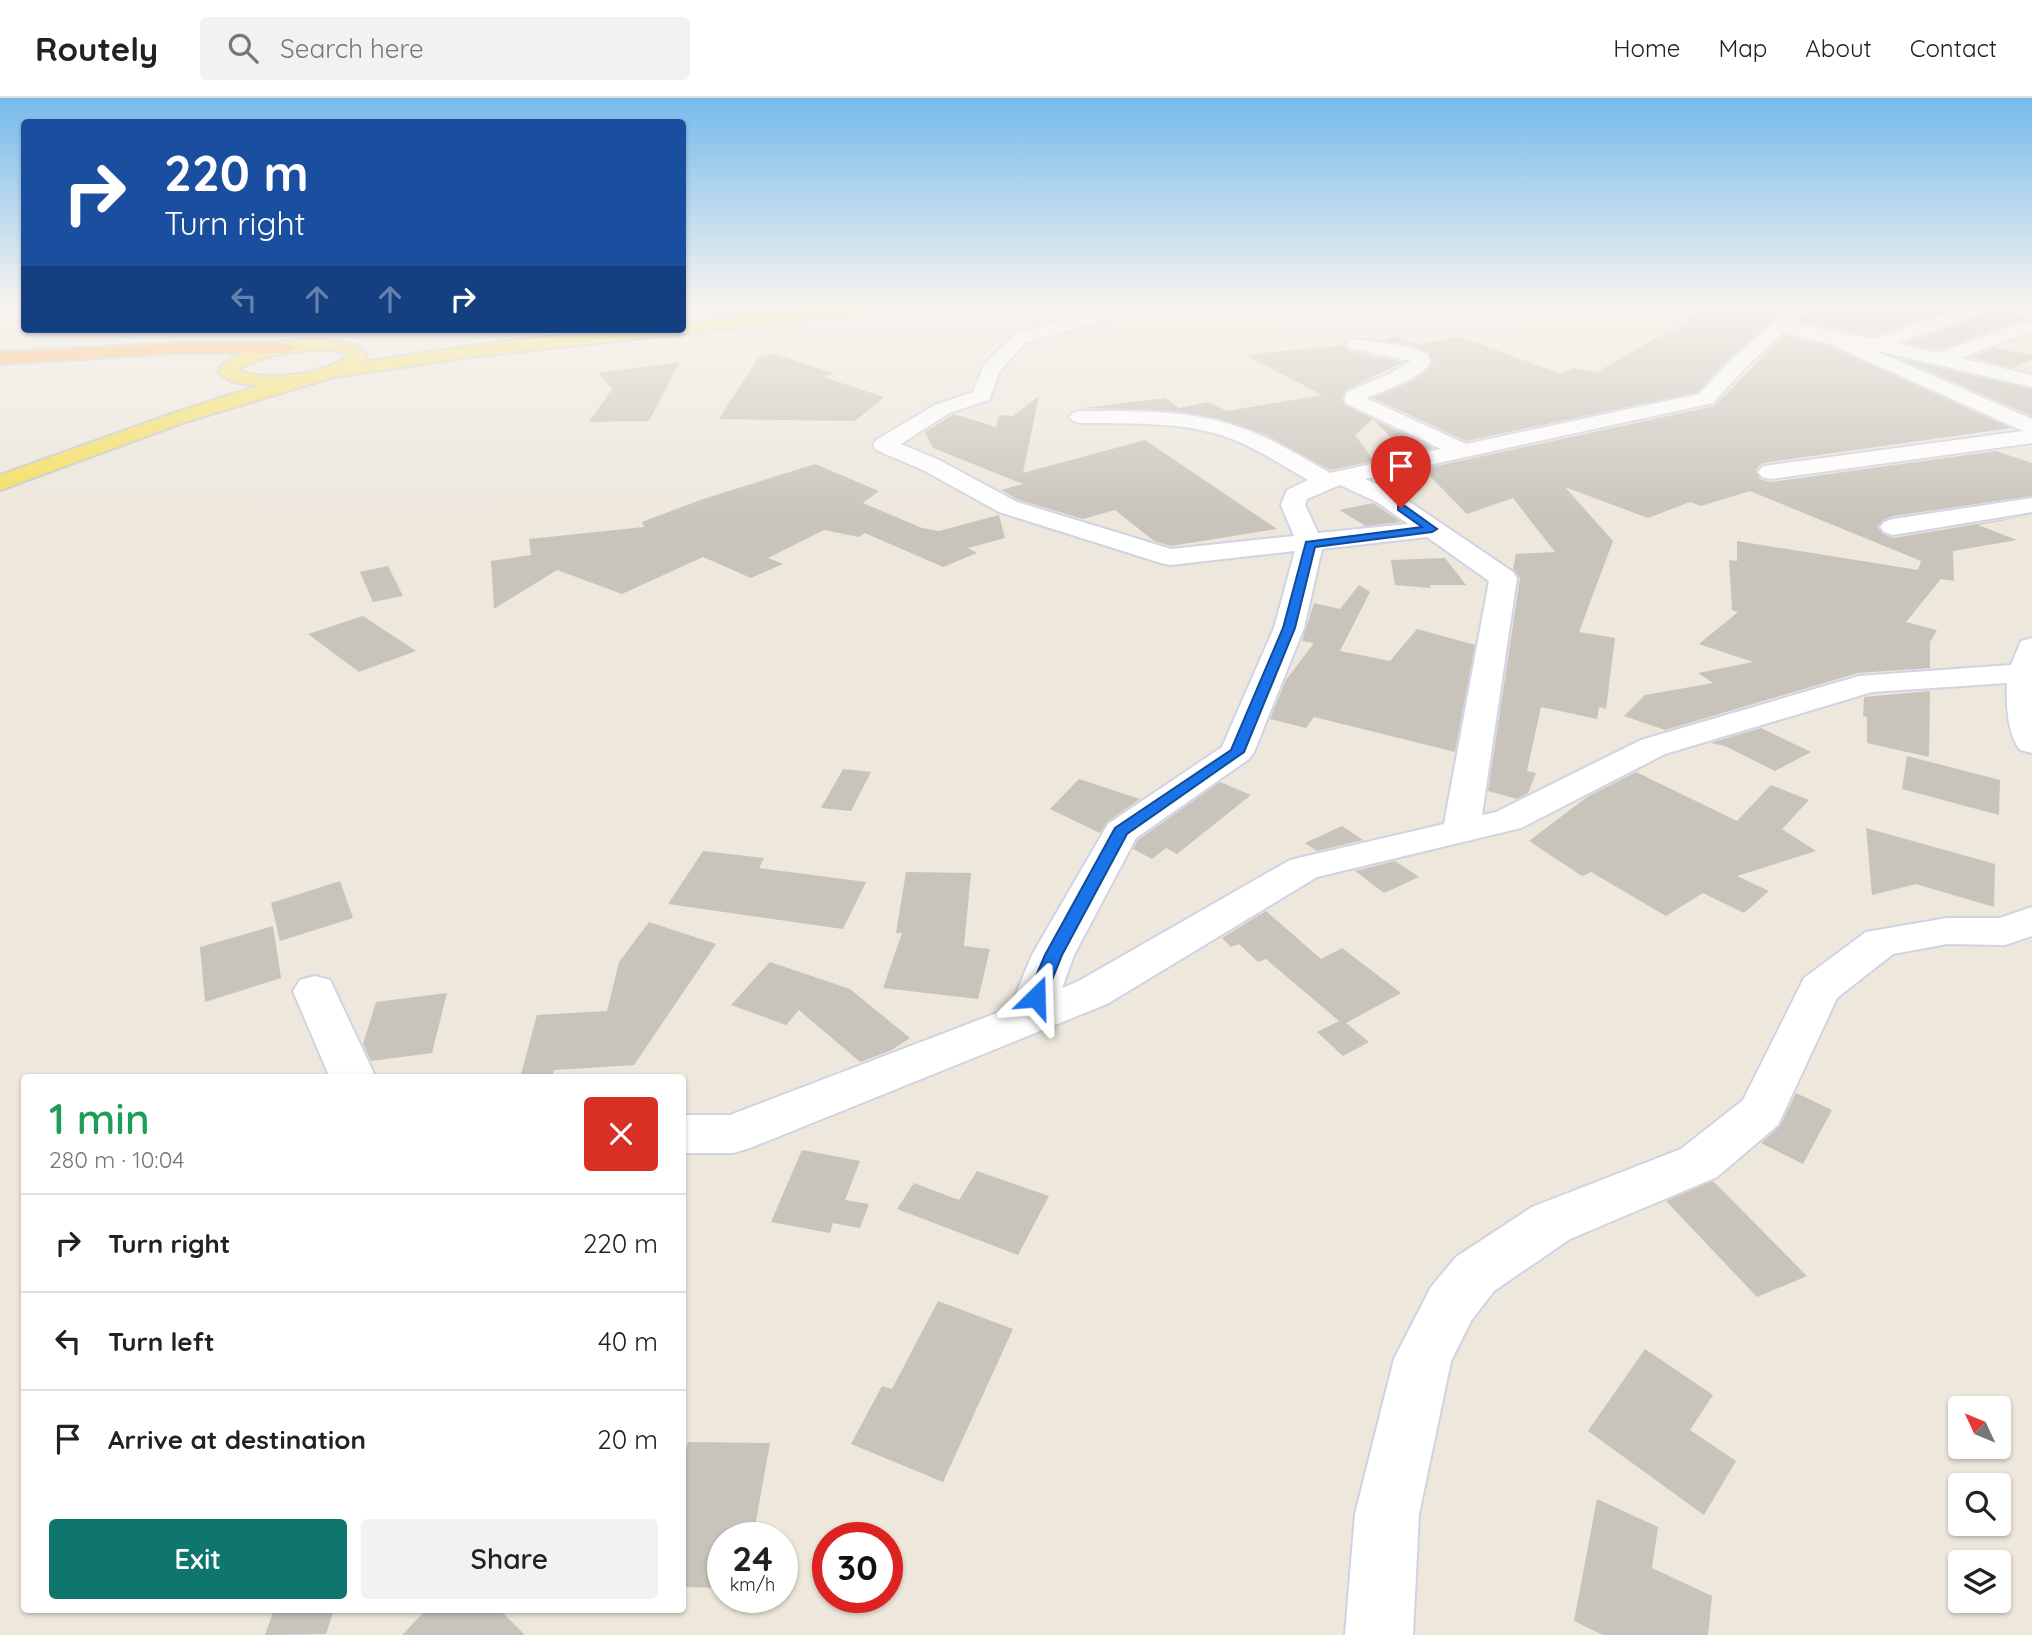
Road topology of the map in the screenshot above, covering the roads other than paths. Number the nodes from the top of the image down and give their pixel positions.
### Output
1 (230, 375) edge
2 (234, 376) edge
3 (314, 376) edge
4 (989, 376) edge
5 (1400, 376) edge
6 (1727, 376) edge
7 (1915, 376) edge
8 (2010, 376) edge
9 (304, 378) junction
10 (2032, 381) edge
11 (1080, 417) dead end
12 (178, 418) junction
13 (2032, 427) edge
14 (2032, 436) edge
15 (1464, 451) junction
16 (1770, 472) dead end
17 (1334, 479) junction
18 (0, 483) edge
19 (2032, 505) edge
20 (1894, 527) dead end
21 (1432, 529) junction
22 (1310, 544) junction
23 (2028, 660) edge
24 (2032, 743) edge
25 (1461, 831) junction
26 (2032, 920) edge
27 (315, 991) dead end
28 (1028, 1018) junction
29 (351, 1074) edge
30 (686, 1134) edge
31 (1379, 1635) edge

1 - 12 main road
2 - 9 main road
3 - 9 main road
4 - 22 street
5 - 15 street
6 - 15 street
7 - 13 street
8 - 10 street
9 - 12 main road
11 - 17 street
12 - 18 main road
14 - 16 street
15 - 17 street
17 - 21 street
17 - 22 street
19 - 20 street
21 - 22 street
21 - 25 street
22 - 28 street
23 - 24 street
23 - 25 street
25 - 28 street
26 - 31 street
27 - 29 street
28 - 30 street

